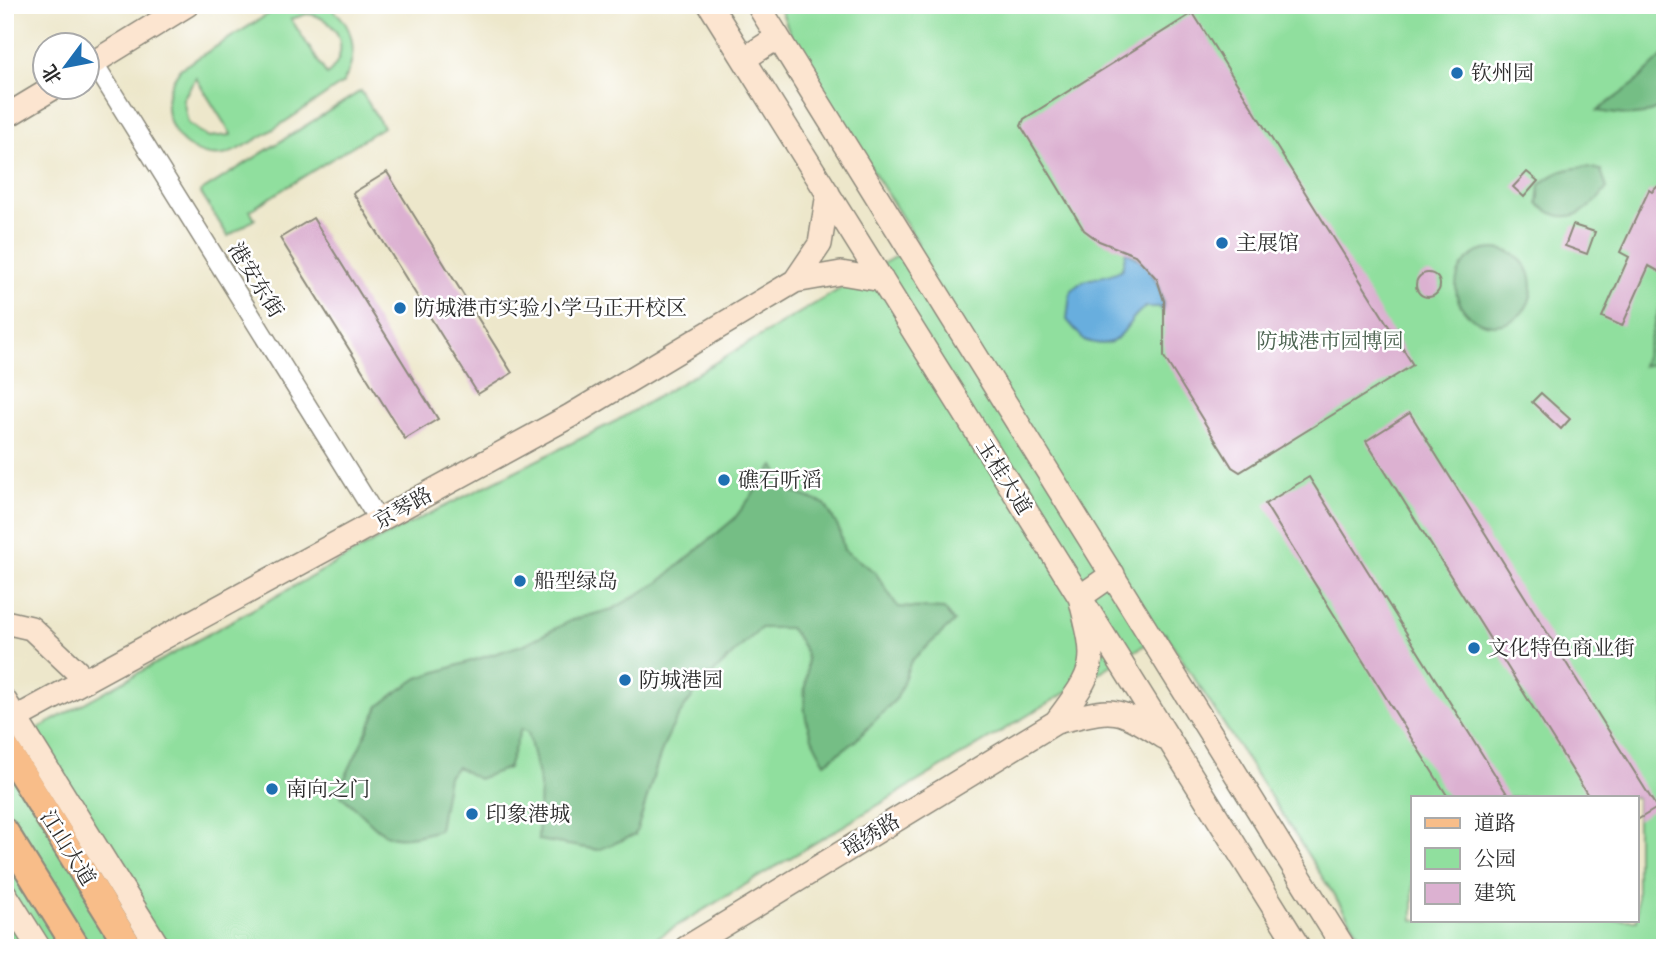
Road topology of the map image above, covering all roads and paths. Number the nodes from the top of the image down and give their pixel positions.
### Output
1 (187, 5) edge
2 (710, 5) edge
3 (758, 5) edge
4 (778, 37) junction
5 (102, 57) edge
6 (744, 59) junction
7 (102, 81) edge
8 (32, 101) edge
9 (5, 117) edge
10 (828, 193) junction
11 (882, 280) junction
12 (795, 281) junction
13 (379, 521) junction
14 (1113, 574) junction
15 (1080, 597) junction
16 (5, 622) edge
17 (86, 680) junction
18 (9, 714) edge
19 (1056, 722) junction
20 (1169, 740) junction
21 (5, 747) edge
22 (1268, 822) junction
23 (5, 832) edge
24 (1234, 844) junction
25 (5, 894) edge
26 (38, 948) edge
27 (77, 948) edge
28 (130, 948) edge
29 (159, 948) edge
30 (686, 948) edge
31 (1299, 948) edge
32 (1344, 948) edge

1 - 5 main road
2 - 6 main road, 玉桂大道
3 - 4 main road, 玉桂大道
4 - 6 main road
4 - 14 main road, 玉桂大道
6 - 10 main road, 玉桂大道
7 - 13 street, 港安东街
8 - 9 main road
10 - 11 main road, 玉桂大道
10 - 12 main road
11 - 12 main road
11 - 15 main road, 玉桂大道
12 - 13 main road, 京琴路
13 - 17 main road, 京琴路
14 - 15 main road
14 - 22 main road, 玉桂大道
15 - 19 main road
15 - 20 main road, 玉桂大道
16 - 17 main road
17 - 18 main road, 京琴路
18 - 29 main road
19 - 20 main road
19 - 30 main road, 瑶绣路
20 - 24 main road, 玉桂大道
21 - 28 main road, 江山大道
22 - 24 main road
22 - 32 main road, 玉桂大道
23 - 27 main road
24 - 31 main road, 玉桂大道
25 - 26 main road

